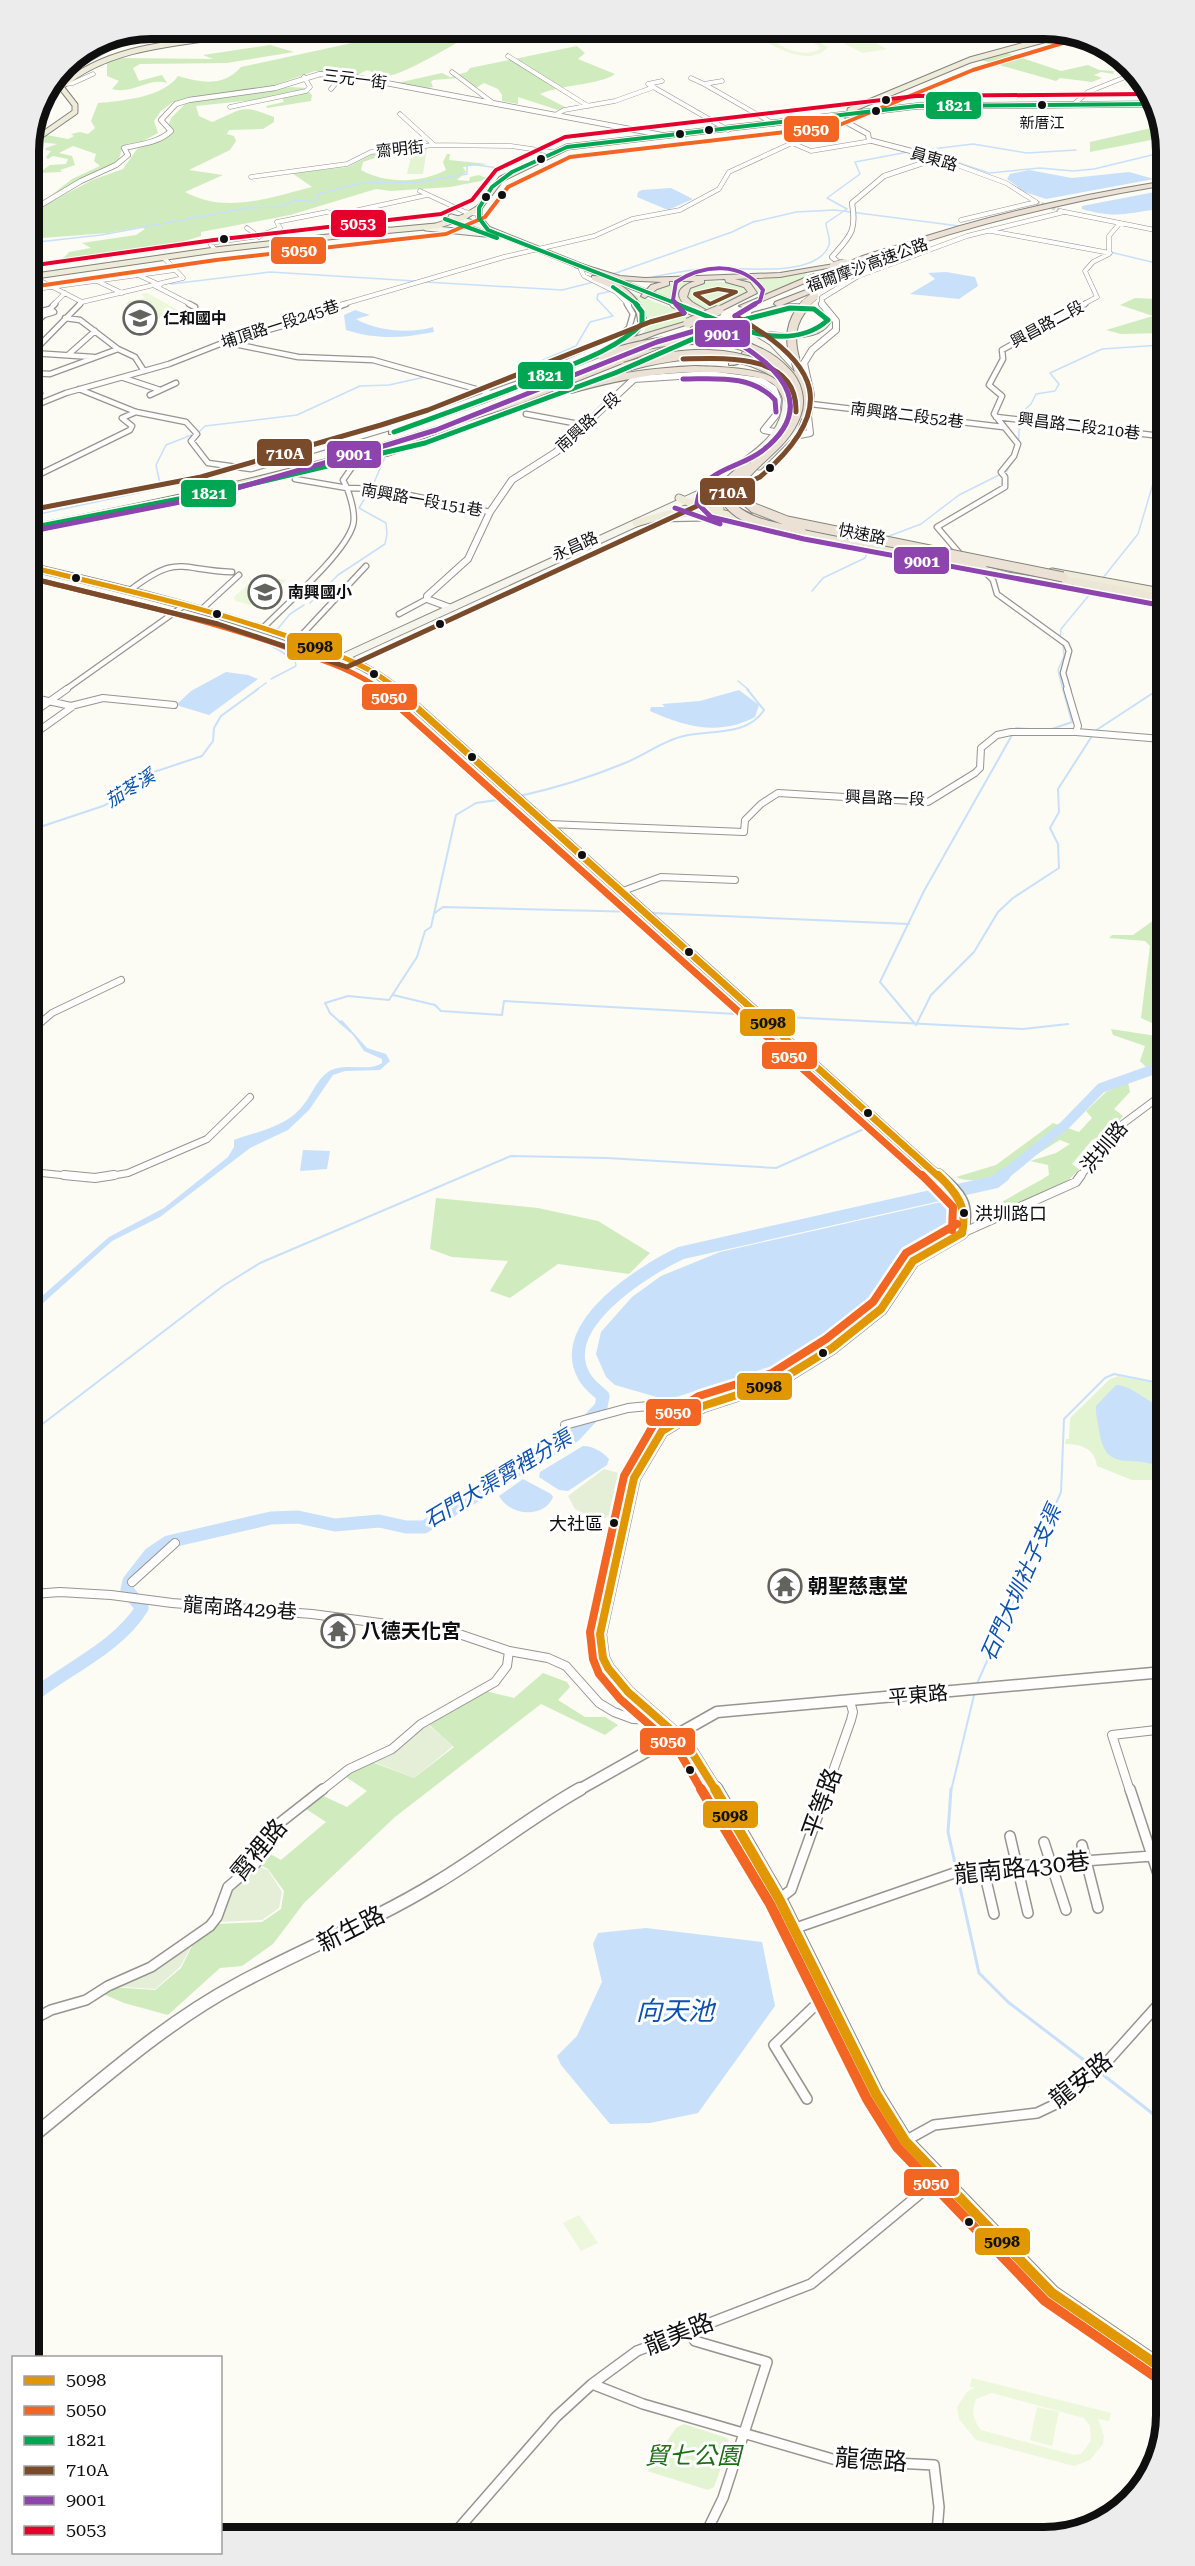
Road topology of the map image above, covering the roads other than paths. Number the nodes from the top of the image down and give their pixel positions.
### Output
1 (214, 39) edge
2 (225, 39) edge
3 (1047, 39) edge
4 (117, 44) edge
5 (508, 56) dead end
6 (75, 71) junction
7 (452, 72) dead end
8 (93, 74) dead end
9 (69, 75) edge
10 (69, 75) edge
11 (343, 75) junction
12 (1127, 76) edge
13 (304, 77) junction
14 (691, 78) dead end
15 (662, 81) dead end
16 (722, 81) dead end
17 (62, 82) edge
18 (704, 84) junction
19 (59, 87) edge
20 (59, 87) edge
21 (654, 87) junction
22 (331, 89) dead end
23 (494, 103) junction
24 (1074, 104) junction
25 (1145, 104) edge
26 (588, 106) junction
27 (230, 107) dead end
28 (400, 114) dead end
29 (557, 114) junction
30 (836, 116) junction
31 (774, 124) junction
32 (728, 130) junction
33 (41, 132) edge
34 (40, 136) edge
35 (672, 136) junction
36 (872, 141) junction
37 (434, 145) junction
38 (552, 152) junction
39 (938, 158) junction
40 (251, 177) dead end
41 (1156, 187) edge
42 (1156, 187) edge
43 (420, 191) dead end
44 (490, 192) junction
45 (1123, 192) junction
46 (427, 195) junction
47 (39, 206) edge
48 (479, 211) junction
49 (468, 212) junction
50 (452, 219) junction
51 (961, 220) dead end
52 (1120, 223) junction
53 (423, 227) junction
54 (247, 228) dead end
55 (987, 230) junction
56 (1156, 230) edge
57 (382, 231) junction
58 (489, 232) junction
59 (259, 236) junction
60 (264, 244) junction
61 (215, 249) junction
62 (531, 249) junction
63 (1110, 253) junction
64 (164, 258) junction
65 (579, 268) junction
66 (175, 270) junction
67 (845, 270) junction
68 (39, 275) edge
69 (138, 275) junction
70 (698, 276) junction
71 (39, 280) edge
72 (98, 281) junction
73 (158, 285) junction
74 (53, 287) junction
75 (39, 289) edge
76 (65, 293) junction
77 (123, 293) junction
78 (647, 295) junction
79 (82, 302) junction
80 (195, 307) dead end
81 (756, 313) junction
82 (731, 315) junction
83 (710, 316) junction
84 (65, 318) junction
85 (39, 319) edge
86 (700, 327) junction
87 (736, 328) junction
88 (724, 330) junction
89 (95, 331) junction
90 (694, 339) junction
91 (225, 342) junction
92 (39, 346) edge
93 (118, 349) junction
94 (39, 354) edge
95 (68, 355) junction
96 (99, 357) junction
97 (589, 358) junction
98 (144, 371) junction
99 (39, 373) edge
100 (124, 378) junction
101 (176, 383) dead end
102 (79, 390) junction
103 (160, 390) junction
104 (571, 390) junction
105 (150, 395) dead end
106 (495, 395) junction
107 (788, 400) junction
108 (39, 404) edge
109 (811, 404) junction
110 (136, 412) junction
111 (526, 414) dead end
112 (801, 416) junction
113 (996, 417) junction
114 (432, 420) junction
115 (584, 425) junction
116 (1003, 427) junction
117 (776, 434) junction
118 (1156, 435) edge
119 (790, 436) junction
120 (357, 461) junction
121 (39, 475) edge
122 (295, 479) dead end
123 (732, 479) junction
124 (717, 486) junction
125 (203, 487) junction
126 (347, 488) junction
127 (682, 499) junction
128 (490, 512) junction
129 (726, 512) junction
130 (736, 517) junction
131 (753, 518) junction
132 (39, 520) edge
133 (73, 520) junction
134 (636, 523) junction
135 (772, 524) junction
136 (39, 526) edge
137 (812, 534) junction
138 (825, 540) junction
139 (961, 555) junction
140 (366, 566) dead end
141 (39, 569) edge
142 (232, 572) dead end
143 (985, 572) junction
144 (239, 574) dead end
145 (1062, 580) junction
146 (129, 591) junction
147 (1156, 596) edge
148 (1156, 596) edge
149 (427, 599) junction
150 (185, 605) junction
151 (448, 607) junction
152 (202, 609) junction
153 (399, 614) dead end
154 (263, 628) junction
155 (297, 640) junction
156 (361, 646) junction
157 (321, 648) junction
158 (341, 655) junction
159 (356, 662) junction
160 (39, 698) edge
161 (49, 700) junction
162 (74, 705) junction
163 (174, 705) dead end
164 (39, 708) edge
165 (39, 730) edge
166 (1076, 732) junction
167 (1156, 739) edge
168 (548, 824) junction
169 (735, 880) dead end
170 (623, 891) junction
171 (121, 980) dead end
172 (39, 1024) edge
173 (250, 1097) dead end
174 (1156, 1098) edge
175 (39, 1173) edge
176 (962, 1233) junction
177 (730, 1398) junction
178 (669, 1406) junction
179 (566, 1425) dead end
180 (662, 1431) junction
181 (175, 1543) dead end
182 (132, 1582) dead end
183 (39, 1594) edge
184 (509, 1651) junction
185 (1156, 1673) edge
186 (850, 1701) junction
187 (661, 1720) junction
188 (1156, 1730) edge
189 (677, 1736) junction
190 (1010, 1836) dead end
191 (1044, 1842) dead end
192 (1082, 1845) dead end
193 (1152, 1856) junction
194 (1087, 1860) junction
195 (1050, 1862) junction
196 (1017, 1864) junction
197 (983, 1867) junction
198 (1156, 1868) edge
199 (779, 1899) junction
200 (1098, 1908) dead end
201 (1066, 1911) dead end
202 (1028, 1913) dead end
203 (994, 1914) dead end
204 (793, 1929) junction
205 (825, 1996) junction
206 (1156, 2007) edge
207 (39, 2016) edge
208 (807, 2099) dead end
209 (39, 2131) edge
210 (905, 2141) junction
211 (939, 2178) junction
212 (687, 2330) junction
213 (1156, 2364) edge
214 (592, 2384) junction
215 (743, 2435) junction
216 (460, 2527) edge
217 (709, 2527) edge
218 (938, 2527) edge

1 - 6 main road
2 - 6 main road
3 - 30 main road
4 - 6 street
5 - 26 street
6 - 9 main road
6 - 10 street
7 - 23 street
8 - 17 street
11 - 13 street, 三元一街
11 - 22 street
11 - 23 street, 三元一街
12 - 24 street
13 - 27 street
13 - 47 street, 三元一街
14 - 18 street
15 - 21 street
16 - 18 street
18 - 31 street
19 - 33 main road
20 - 34 main road
21 - 26 street
21 - 32 street
23 - 29 street, 三元一街
24 - 25 main road
24 - 30 main road
26 - 29 street
28 - 37 street
29 - 35 street, 三元一街
30 - 31 main road
30 - 36 street, 員東路
31 - 32 main road
32 - 35 main road
35 - 38 main road
36 - 39 street, 員東路
36 - 62 street, 埔頂路一段245巷
37 - 38 street, 齋明街
37 - 40 street, 齋明街
38 - 44 main road
39 - 51 street, 員東路
39 - 67 street
41 - 45 highway, 福爾摩沙高速公路
42 - 45 highway, 福爾摩沙高速公路
43 - 46 street
44 - 48 main road
44 - 49 main road
45 - 67 highway, 福爾摩沙高速公路
45 - 67 highway, 福爾摩沙高速公路
46 - 49 street
46 - 59 street
48 - 49 main road
48 - 58 main road
49 - 50 main road
50 - 53 main road
50 - 57 main road
50 - 58 main road
52 - 55 street
52 - 56 street
52 - 63 street
53 - 57 main road
53 - 58 main road
54 - 59 street
55 - 63 street
55 - 67 street
57 - 60 main road
58 - 62 main road
59 - 60 street
59 - 61 street
60 - 61 main road
61 - 64 main road
62 - 65 main road
62 - 91 street, 埔頂路一段245巷
63 - 113 street, 興昌路二段
64 - 66 street
64 - 68 main road
65 - 70 highway
65 - 78 main road
65 - 97 highway
65 - 106 street
66 - 69 street
66 - 73 street
67 - 70 highway
67 - 81 highway
67 - 82 highway, 福爾摩沙高速公路
67 - 109 street
67 - 112 highway, bridge
69 - 72 street
69 - 73 street
70 - 78 highway
71 - 74 street
72 - 74 street
72 - 77 street
73 - 77 street
73 - 80 street
74 - 75 street
74 - 76 street
76 - 79 street
76 - 85 street
77 - 79 street
78 - 83 main road
78 - 88 main road
79 - 84 street
81 - 82 highway
81 - 87 highway
82 - 83 highway
82 - 86 highway, bridge
82 - 86 highway, 福爾摩沙高速公路
83 - 87 main road
84 - 89 street
84 - 92 street
86 - 90 highway
86 - 97 highway
86 - 125 highway, 福爾摩沙高速公路
86 - 133 highway, 福爾摩沙高速公路
87 - 112 main road
88 - 90 highway
88 - 107 main road
89 - 93 street
89 - 95 street
90 - 104 highway
91 - 98 street, 埔頂路一段245巷
91 - 106 street
93 - 96 street
93 - 98 street
94 - 95 street
95 - 96 street
96 - 99 street
97 - 114 highway
98 - 100 street, 埔頂路一段245巷
100 - 102 street, 埔頂路一段245巷
100 - 103 street
101 - 103 street
102 - 108 street, 埔頂路一段245巷
102 - 110 street
103 - 105 street
104 - 107 highway
104 - 120 highway
106 - 110 street
106 - 114 highway
106 - 145 highway, bridge
107 - 117 main road, 永昌路
109 - 116 street, 南興路二段52巷
109 - 119 street
110 - 121 street
111 - 115 street
112 - 119 main road, 永昌路
113 - 116 street
113 - 118 street, 興昌路二段210巷
114 - 125 highway
115 - 117 street, 南興路一段
115 - 128 street, 南興路一段
116 - 139 street
117 - 119 street
117 - 127 main road, 永昌路
119 - 123 main road, 永昌路
120 - 126 street, 南興路一段151巷
120 - 133 highway
120 - 145 highway, bridge
122 - 126 street
123 - 124 main road, 永昌路
123 - 139 street, 快速路
124 - 127 main road, 永昌路
124 - 129 main road
125 - 132 highway, 福爾摩沙高速公路
126 - 128 street, 南興路一段151巷
126 - 154 street
127 - 129 main road, 快速路
127 - 130 main road
127 - 134 main road, 永昌路
127 - 151 main road, 永昌路
128 - 149 street, 南興路一段
129 - 131 main road, 快速路
130 - 134 main road
130 - 135 main road, 快速路
131 - 135 highway
131 - 139 main road, 快速路
133 - 136 highway, 福爾摩沙高速公路
134 - 138 street, 快速路
134 - 151 main road, 永昌路
135 - 137 main road, 快速路
137 - 138 main road
137 - 143 main road, 快速路
138 - 143 street, 快速路
139 - 143 street
139 - 148 main road, 快速路, bridge
140 - 155 street
141 - 146 main road
142 - 146 street
143 - 145 main road, 快速路
143 - 166 street
144 - 152 street
145 - 147 highway
146 - 150 main road
149 - 151 street
149 - 153 street, 南興路一段
150 - 152 main road
150 - 161 street
151 - 156 main road, 永昌路
152 - 154 main road
154 - 155 main road
155 - 157 main road
156 - 157 main road
156 - 158 main road, 永昌路
156 - 159 main road
157 - 158 main road
158 - 159 main road
159 - 168 main road
160 - 161 street
161 - 162 street
161 - 164 street
162 - 163 street
162 - 165 street
166 - 167 street
166 - 168 street, 興昌路一段
168 - 170 main road
169 - 170 street
170 - 176 main road
171 - 172 street
173 - 175 street
174 - 176 street, 洪圳路
176 - 177 main road
177 - 178 street
177 - 180 main road
178 - 179 street
178 - 180 street
180 - 187 main road
181 - 182 street
183 - 184 street, 龍南路429巷
184 - 187 street, 龍南路429巷
184 - 207 street, 霄裡路
185 - 186 street, 平東路
186 - 189 street, 平東路
186 - 199 street, 平等路
187 - 189 main road
188 - 193 street
189 - 199 main road
189 - 209 street, 新生路
190 - 196 street
191 - 195 street
192 - 194 street
193 - 194 street, 龍南路430巷
193 - 198 street
194 - 195 street, 龍南路430巷
194 - 200 street
195 - 196 street, 龍南路430巷
195 - 201 street
196 - 197 street, 龍南路430巷
196 - 202 street
197 - 203 street
197 - 204 street, 龍南路430巷
199 - 204 main road
204 - 205 main road
205 - 208 street
205 - 210 main road
206 - 210 street, 龍安路
210 - 211 main road
211 - 212 street, 龍美路
211 - 213 main road
212 - 214 street, 龍美路
212 - 215 street
214 - 215 street
214 - 216 street, 龍美路
215 - 217 street
215 - 218 street, 龍德路

